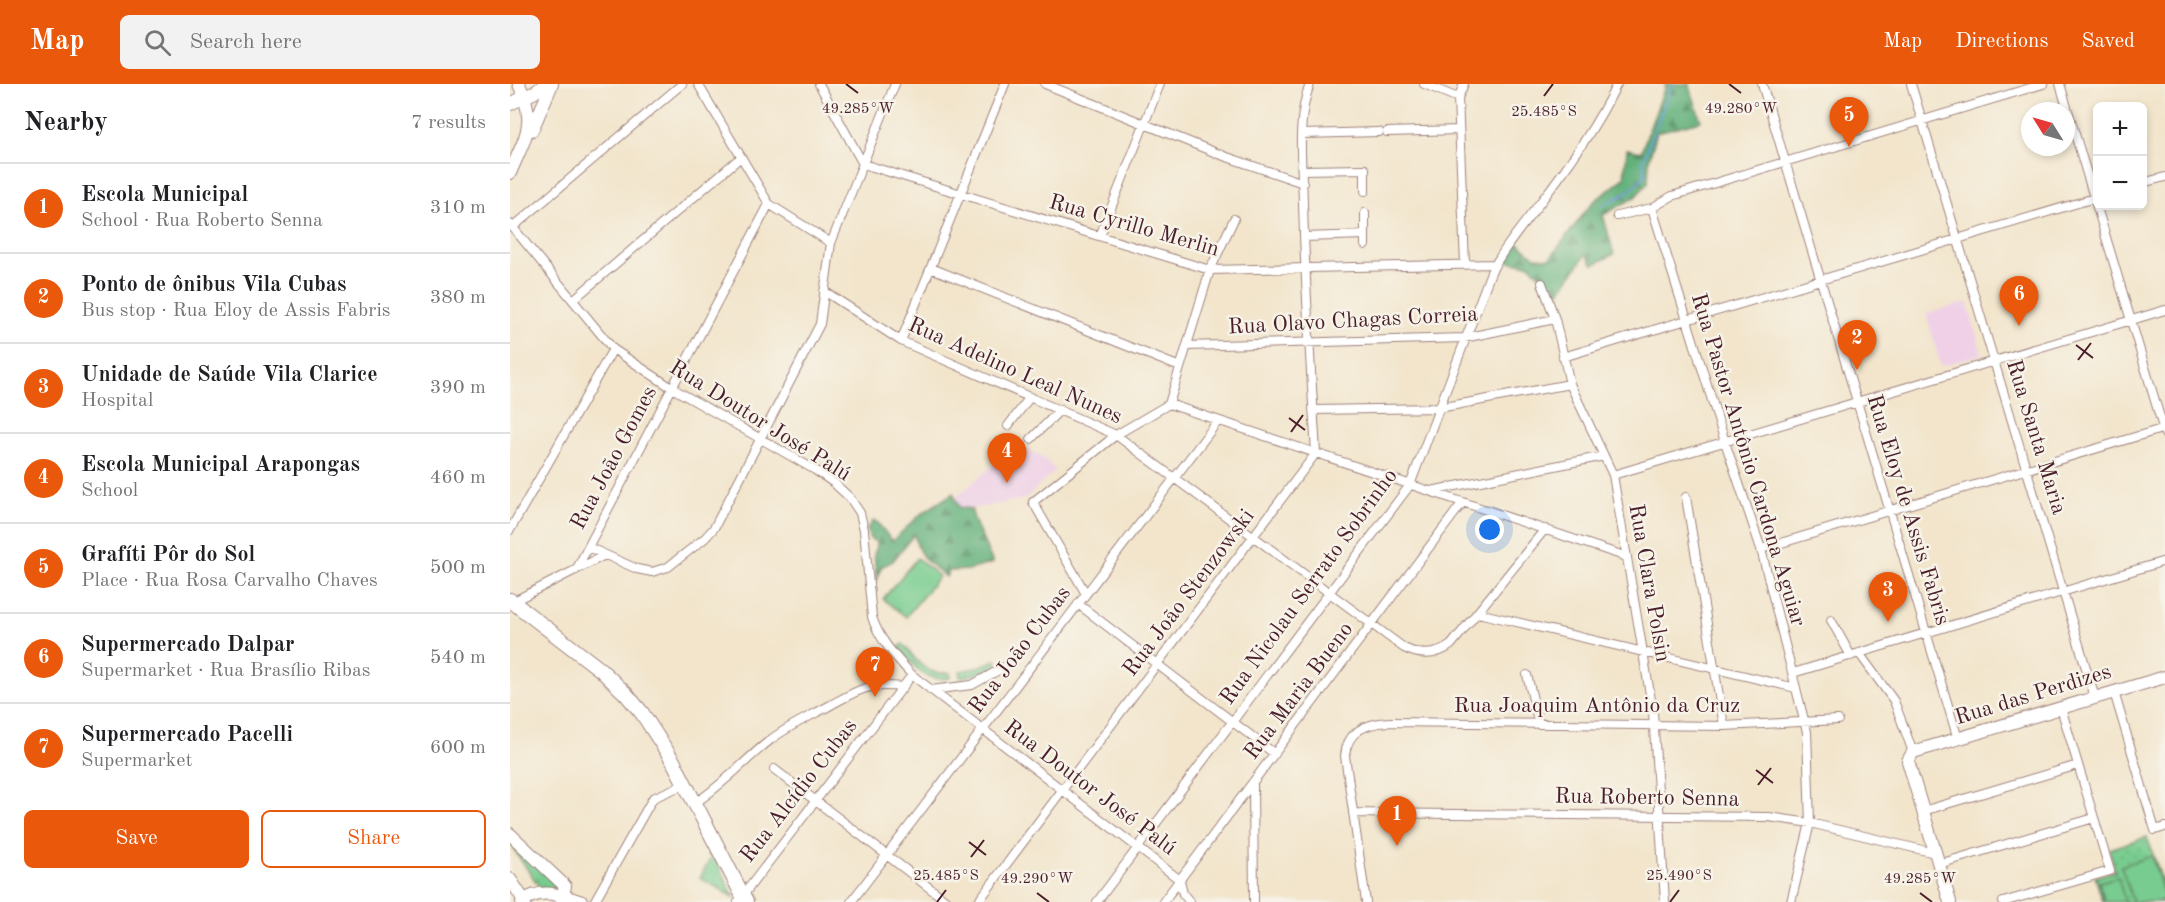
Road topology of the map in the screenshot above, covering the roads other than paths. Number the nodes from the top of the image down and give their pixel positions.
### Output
1 (519, 84) edge
2 (545, 84) edge
3 (552, 84) edge
4 (682, 84) edge
5 (698, 84) edge
6 (819, 84) edge
7 (895, 84) edge
8 (1005, 84) edge
9 (1045, 84) edge
10 (1160, 84) edge
11 (1310, 84) edge
12 (1424, 84) edge
13 (1464, 84) edge
14 (1617, 84) edge
15 (1762, 84) edge
16 (1911, 84) edge
17 (2043, 84) edge
18 (2060, 84) edge
19 (525, 97) junction
20 (1458, 98) junction
21 (510, 104) edge
22 (1922, 121) junction
23 (1144, 124) junction
24 (1459, 130) junction
25 (1302, 134) junction
26 (518, 154) junction
27 (741, 157) junction
28 (1785, 162) junction
29 (863, 164) junction
30 (1302, 170) junction
31 (510, 173) edge
32 (2165, 177) edge
33 (2147, 182) edge
34 (1303, 183) junction
35 (2093, 188) edge
36 (1365, 191) dead end
37 (961, 194) junction
38 (2093, 198) edge
39 (769, 204) junction
40 (1652, 208) junction
41 (2100, 210) edge
42 (1365, 213) dead end
43 (1617, 216) dead end
44 (1234, 219) dead end
45 (511, 225) edge
46 (1365, 235) junction
47 (1100, 236) junction
48 (1304, 237) junction
49 (1957, 239) junction
50 (831, 243) junction
51 (1365, 245) dead end
52 (1465, 264) junction
53 (1495, 264) junction
54 (930, 268) junction
55 (1304, 268) junction
56 (1210, 270) junction
57 (1821, 280) junction
58 (1542, 283) dead end
59 (824, 291) junction
60 (573, 300) junction
61 (2165, 310) edge
62 (1555, 319) junction
63 (1687, 320) junction
64 (2131, 321) junction
65 (1464, 338) junction
66 (901, 341) junction
67 (1309, 343) junction
68 (1187, 346) junction
69 (613, 349) junction
70 (1563, 357) junction
71 (1994, 361) junction
72 (1180, 367) junction
73 (1570, 384) junction
74 (672, 388) junction
75 (1030, 397) junction
76 (1857, 402) junction
77 (1169, 404) junction
78 (1439, 408) junction
79 (1060, 410) junction
80 (1313, 410) junction
81 (1218, 421) junction
82 (1008, 426) dead end
83 (2164, 430) edge
84 (1116, 435) junction
85 (1030, 439) dead end
86 (761, 440) junction
87 (1725, 442) junction
88 (1316, 453) junction
89 (1604, 456) junction
90 (2026, 469) junction
91 (1613, 475) junction
92 (1174, 478) junction
93 (1410, 484) junction
94 (1429, 491) junction
95 (1686, 497) dead end
96 (1463, 502) junction
97 (1890, 510) junction
98 (514, 516) edge
99 (510, 530) edge
100 (1545, 530) junction
101 (1253, 537) junction
102 (588, 547) junction
103 (1761, 549) junction
104 (605, 555) junction
105 (1627, 556) junction
106 (2165, 561) edge
107 (576, 570) junction
108 (2063, 592) junction
109 (1329, 593) junction
110 (1086, 594) junction
111 (511, 601) edge
112 (1078, 604) junction
113 (1478, 613) junction
114 (1831, 620) dead end
115 (1372, 624) junction
116 (1926, 633) junction
117 (1643, 652) junction
118 (1855, 654) junction
119 (1157, 664) junction
120 (1006, 666) dead end
121 (1714, 668) junction
122 (1793, 673) junction
123 (912, 675) junction
124 (1527, 675) dead end
125 (2165, 677) edge
126 (903, 687) junction
127 (1796, 688) junction
128 (931, 690) junction
129 (2114, 692) junction
130 (2095, 698) junction
131 (2061, 708) junction
132 (1838, 720) dead end
133 (1232, 722) junction
134 (1805, 723) junction
135 (1539, 724) junction
136 (1654, 725) junction
137 (1724, 726) junction
138 (983, 729) junction
139 (1958, 739) junction
140 (1913, 752) junction
141 (1275, 754) junction
142 (2078, 765) junction
143 (774, 769) dead end
144 (1253, 782) junction
145 (685, 784) junction
146 (1062, 790) junction
147 (815, 800) junction
148 (695, 803) junction
149 (1923, 811) junction
150 (1353, 813) junction
151 (1659, 816) junction
152 (2094, 818) junction
153 (1810, 823) junction
154 (2165, 827) edge
155 (510, 834) edge
156 (1138, 848) junction
157 (887, 855) junction
158 (1937, 859) junction
159 (510, 879) edge
160 (1180, 880) junction
161 (563, 899) edge
162 (742, 899) edge
163 (524, 901) edge
164 (582, 902) edge
165 (594, 902) edge
166 (851, 902) edge
167 (948, 902) edge
168 (978, 902) edge
169 (1097, 902) edge
170 (1163, 902) edge
171 (1190, 902) edge
172 (1254, 902) edge
173 (1366, 902) edge
174 (1665, 902) edge
175 (1791, 902) edge
176 (1950, 902) edge
177 (2003, 902) edge

1 - 19 street
2 - 19 street
3 - 26 street
4 - 45 street
5 - 27 street
6 - 29 street
7 - 29 street
8 - 37 street
9 - 23 street
10 - 23 street
11 - 25 street
12 - 20 street
13 - 20 street
14 - 53 street, Rua Nicolau Serrato Sobrinho
15 - 28 street, Rua Eloy de Assis Fabris
16 - 22 street, Rua Santa Maria
17 - 22 street
18 - 35 street
19 - 21 street
19 - 26 street
20 - 24 street
22 - 28 street
22 - 49 street, Rua Santa Maria
23 - 34 street
23 - 47 street
24 - 25 street
24 - 52 street
25 - 30 street
26 - 31 street
27 - 39 street
27 - 60 street
28 - 40 street
28 - 57 street, Rua Eloy de Assis Fabris
29 - 37 street, Rua Cyrillo Merlin
29 - 50 street
30 - 34 street
30 - 36 street
32 - 33 street
34 - 48 street
37 - 47 street, Rua Cyrillo Merlin
37 - 54 street
38 - 49 street
39 - 50 street
39 - 74 street, Rua João Gomes
40 - 43 street
40 - 63 street, Rua Pastor Antônio Cardona Aguiar
41 - 64 street
42 - 46 street
44 - 56 street
45 - 60 street, Rua Doutor José Palú
46 - 48 street
46 - 51 street
47 - 56 street, Rua Cyrillo Merlin
48 - 55 street
49 - 57 street
49 - 71 street, Rua Santa Maria
50 - 59 street
52 - 53 street, Rua Cyrillo Merlin
52 - 55 street, Rua Cyrillo Merlin
53 - 65 street, Rua Nicolau Serrato Sobrinho
54 - 66 street
54 - 72 street
55 - 56 street, Rua Cyrillo Merlin
55 - 67 street
56 - 68 street
57 - 63 street
57 - 76 street, Rua Eloy de Assis Fabris
58 - 62 street, Rua Clara Polsin
59 - 66 street, Rua Adelino Leal Nunes
59 - 86 street
60 - 69 street, Rua Doutor José Palú
61 - 64 street
62 - 65 street, Rua Olavo Chagas Correia
62 - 70 street, Rua Clara Polsin
63 - 70 street
63 - 87 street, Rua Pastor Antônio Cardona Aguiar
64 - 71 street
64 - 83 street
65 - 67 street, Rua Olavo Chagas Correia
65 - 78 street, Rua Nicolau Serrato Sobrinho
66 - 75 street, Rua Adelino Leal Nunes
67 - 68 street, Rua Olavo Chagas Correia
67 - 80 street
68 - 72 street
69 - 74 street, Rua Doutor José Palú
69 - 98 street
70 - 73 street, Rua Clara Polsin
71 - 76 street
71 - 90 street, Rua Santa Maria
72 - 77 street
73 - 78 street
73 - 89 street, Rua Clara Polsin
74 - 86 street, Rua Doutor José Palú
74 - 102 street, Rua João Gomes
75 - 79 street, Rua Adelino Leal Nunes
75 - 82 street
76 - 87 street
76 - 97 street, Rua Eloy de Assis Fabris
77 - 81 street
77 - 84 street
78 - 80 street
78 - 93 street, Rua Nicolau Serrato Sobrinho
79 - 84 street, Rua Adelino Leal Nunes
79 - 85 street
80 - 88 street
81 - 88 street
81 - 92 street, Rua João Cubas
83 - 90 street
84 - 92 street, Rua Adelino Leal Nunes
84 - 110 street
86 - 104 street
86 - 123 street, Rua Doutor José Palú
87 - 91 street
87 - 103 street, Rua Pastor Antônio Cardona Aguiar
88 - 93 street
88 - 101 street, Rua João Stenzowski
89 - 91 street, Rua Clara Polsin
89 - 94 street
90 - 97 street
90 - 108 street, Rua Santa Maria
91 - 105 street, Rua Clara Polsin
92 - 101 street, Rua Adelino Leal Nunes
92 - 110 street, Rua João Cubas
93 - 94 street
93 - 109 street, Rua Nicolau Serrato Sobrinho
94 - 96 street
95 - 121 street
96 - 100 street
96 - 115 street, Rua Maria Bueno
97 - 103 street
97 - 116 street, Rua Eloy de Assis Fabris
98 - 99 street
100 - 105 street
100 - 113 street
101 - 109 street, Rua Adelino Leal Nunes
101 - 119 street, Rua João Stenzowski
102 - 104 street
102 - 107 street, Rua João Gomes
103 - 122 street, Rua Pastor Antônio Cardona Aguiar
104 - 107 street
105 - 117 street, Rua Clara Polsin
106 - 108 street
107 - 111 street
108 - 116 street
108 - 130 street, Rua Santa Maria
109 - 115 street, Rua Adelino Leal Nunes
109 - 133 street, Rua Nicolau Serrato Sobrinho
110 - 112 street, Rua João Cubas
111 - 145 main road
112 - 119 street
112 - 138 street, Rua João Cubas
113 - 115 street, Rua Adelino Leal Nunes
113 - 117 street
114 - 118 street
115 - 141 street, Rua Maria Bueno
116 - 118 street
116 - 139 street, Rua Eloy de Assis Fabris
117 - 121 street
117 - 136 street, Rua Clara Polsin
118 - 122 street
118 - 140 street
119 - 133 street
119 - 146 street, Rua João Stenzowski
120 - 128 street
121 - 127 street
121 - 137 street
122 - 127 street, Rua Pastor Antônio Cardona Aguiar
123 - 126 street, Rua Alcídio Cubas
123 - 128 street, Rua Doutor José Palú
124 - 135 street
125 - 129 street, Rua das Perdizes
126 - 147 street, Rua Alcídio Cubas
126 - 148 street
127 - 134 street, Rua Pastor Antônio Cardona Aguiar
128 - 138 street, Rua Doutor José Palú
129 - 130 street, Rua das Perdizes
129 - 154 street
130 - 131 street, Rua das Perdizes
131 - 139 street, Rua das Perdizes
131 - 142 street
132 - 134 street, Rua Joaquim Antônio da Cruz
133 - 141 street
133 - 156 street, Rua Nicolau Serrato Sobrinho
134 - 137 street, Rua Joaquim Antônio da Cruz
134 - 153 street, Rua Pastor Antônio Cardona Aguiar
135 - 136 street, Rua Joaquim Antônio da Cruz
135 - 150 street, Rua Joaquim Antônio da Cruz
136 - 137 street, Rua Joaquim Antônio da Cruz
136 - 151 street, Rua Clara Polsin
138 - 146 street, Rua Doutor José Palú
138 - 157 street, Rua João Cubas
139 - 140 street, Rua das Perdizes
140 - 149 street
141 - 144 street, Rua Maria Bueno
142 - 149 street
142 - 152 street
143 - 147 street
144 - 160 street, Rua Maria Bueno
144 - 172 street
145 - 148 main road
145 - 165 street
146 - 156 street, Rua Doutor José Palú
146 - 168 street, Rua João Stenzowski
147 - 157 street
147 - 162 street, Rua Alcídio Cubas
148 - 162 main road
149 - 158 street
150 - 151 street, Rua Roberto Senna
150 - 173 street
151 - 153 street, Rua Roberto Senna
151 - 174 street, Rua Clara Polsin
152 - 158 street
152 - 177 street
153 - 158 street, Rua Roberto Senna
153 - 175 street, Rua Pastor Antônio Cardona Aguiar
155 - 161 street
156 - 160 street, Rua Doutor José Palú
156 - 169 street, Rua Nicolau Serrato Sobrinho
157 - 166 street, Rua João Cubas
157 - 167 street
158 - 176 street
159 - 163 street
160 - 170 street, Rua Maria Bueno
160 - 171 street
161 - 163 street
161 - 164 street

